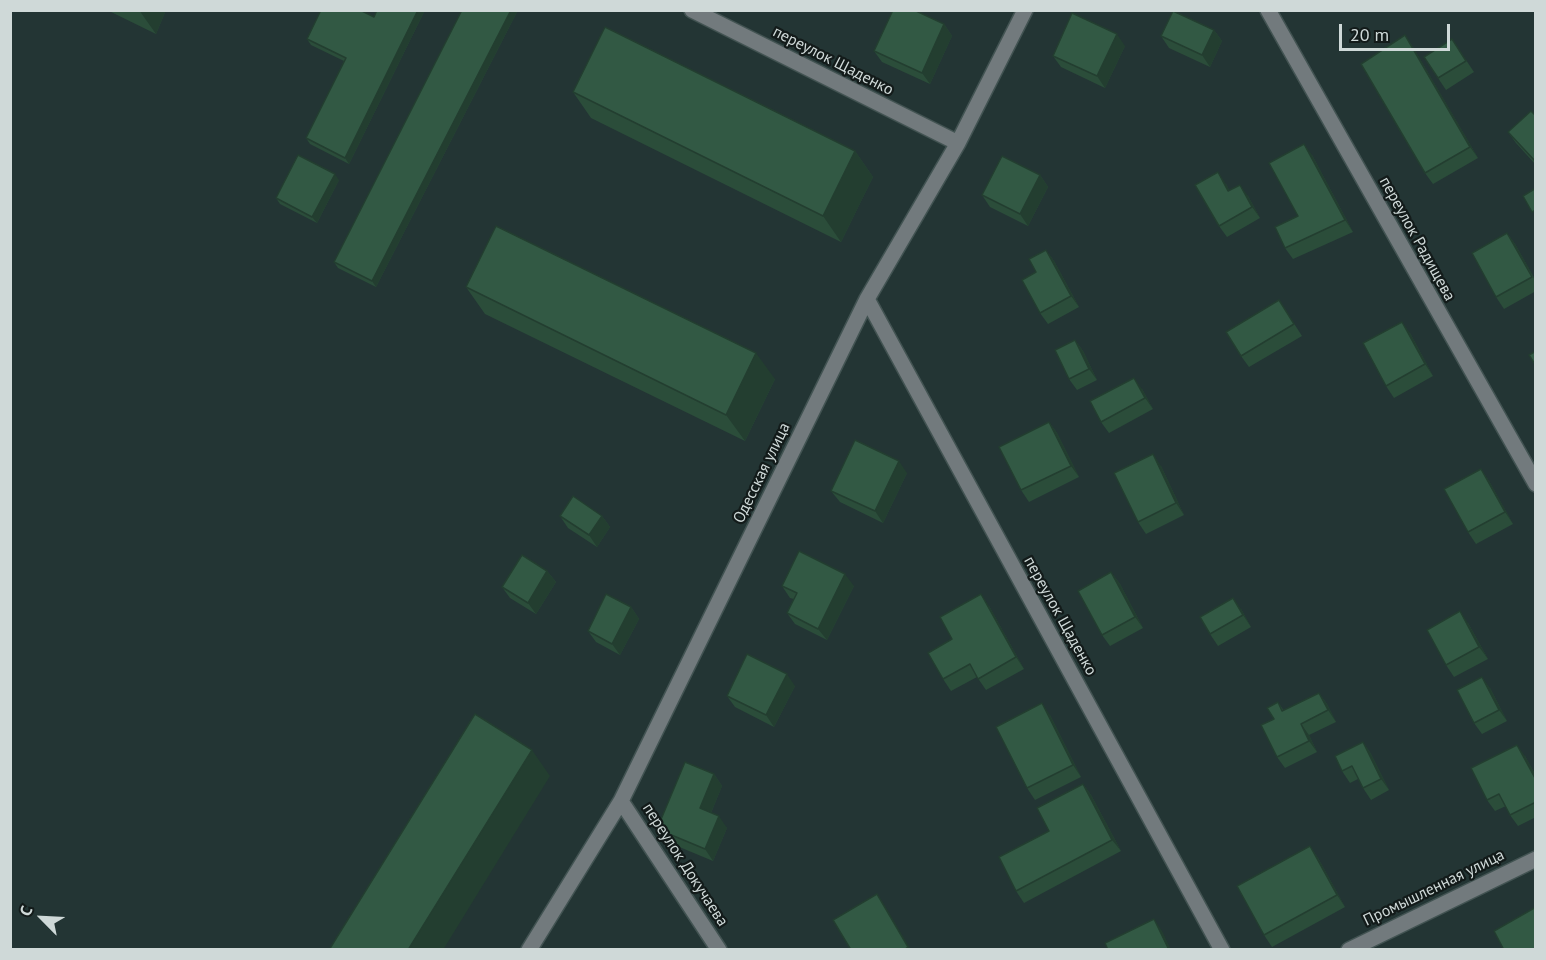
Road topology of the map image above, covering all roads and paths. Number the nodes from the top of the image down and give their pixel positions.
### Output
1 (692, 10) edge
2 (1025, 10) edge
3 (1268, 10) edge
4 (958, 143) junction
5 (867, 299) junction
6 (1536, 484) edge
7 (621, 801) junction
8 (1536, 859) edge
9 (529, 950) edge
10 (719, 950) edge
11 (1221, 950) edge
12 (1349, 950) edge

1 - 4 street, переулок Щаденко
2 - 4 street, Одесская улица
3 - 6 street, переулок Радищева
4 - 5 street, Одесская улица
5 - 7 street, Одесская улица
5 - 11 street, переулок Щаденко
7 - 9 street, Одесская улица
7 - 10 street, переулок Докучаева
8 - 12 street, Промышленная улица

